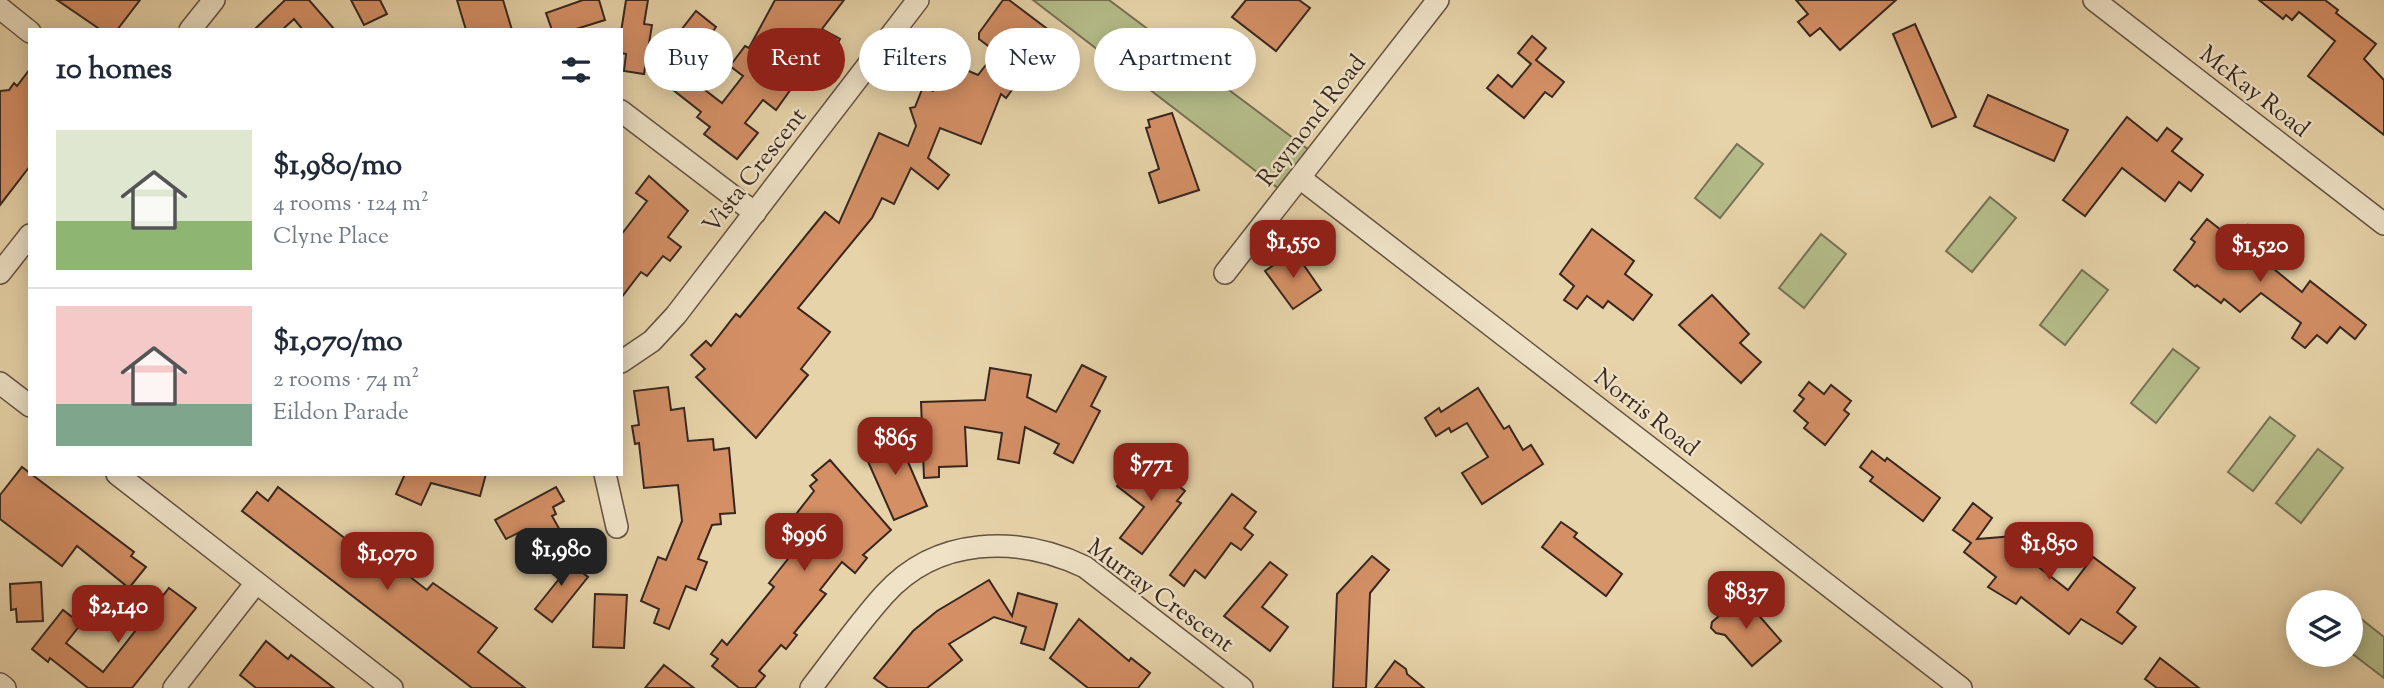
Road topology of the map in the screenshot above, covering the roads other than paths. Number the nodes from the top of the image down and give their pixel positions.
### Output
1 (214, 0) edge
2 (918, 0) edge
3 (1438, 0) edge
4 (2094, 0) edge
5 (0, 8) edge
6 (192, 28) edge
7 (28, 30) edge
8 (623, 113) edge
9 (1300, 178) junction
10 (755, 213) junction
11 (2384, 223) edge
12 (28, 238) edge
13 (1225, 272) dead end
14 (0, 273) edge
15 (623, 361) edge
16 (0, 383) edge
17 (28, 404) edge
18 (120, 476) edge
19 (605, 476) edge
20 (617, 527) dead end
21 (256, 583) junction
22 (0, 684) edge
23 (5, 688) edge
24 (174, 688) edge
25 (392, 688) edge
26 (811, 688) edge
27 (1241, 688) edge
28 (1961, 688) edge

1 - 6 street
2 - 10 street, Vista Crescent
3 - 9 street, Raymond Road
4 - 11 street, McKay Road
5 - 7 street
8 - 10 street
9 - 13 street, Raymond Road
9 - 28 street, Norris Road
10 - 15 street, Vista Crescent
12 - 14 street
16 - 17 street
18 - 21 street
19 - 20 street
21 - 24 street
21 - 25 street
22 - 23 street
26 - 27 street, Murray Crescent

